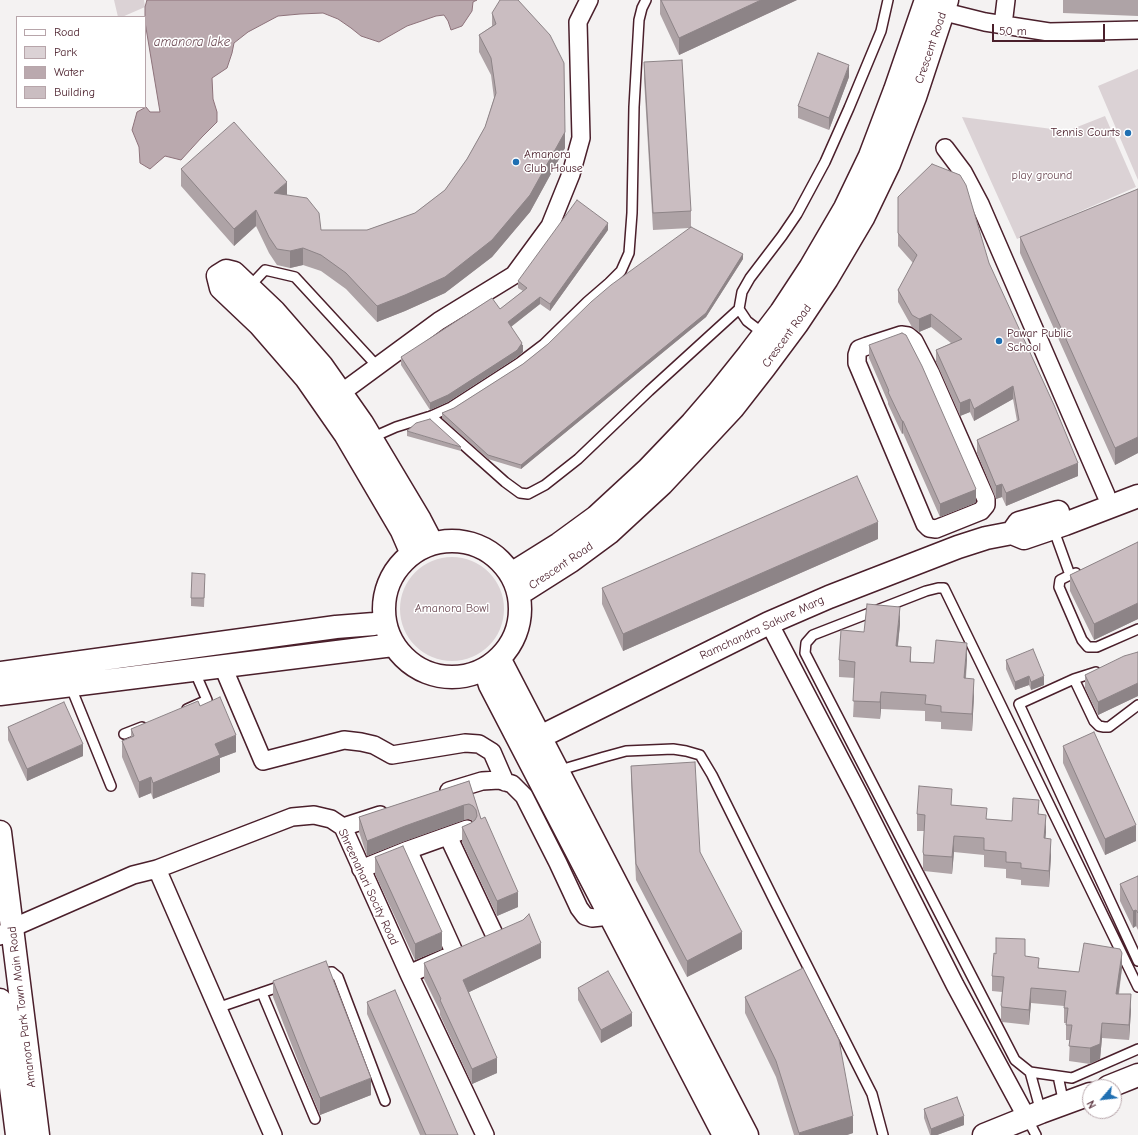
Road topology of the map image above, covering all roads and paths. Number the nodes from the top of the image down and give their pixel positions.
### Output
1 (589, 0) edge
2 (646, 0) edge
3 (888, 0) edge
4 (1006, 0) edge
5 (935, 4) edge
6 (1003, 25) junction
7 (1138, 30) edge
8 (945, 148) dead end
9 (249, 287) junction
10 (740, 309) junction
11 (764, 334) junction
12 (377, 366) junction
13 (340, 393) junction
14 (431, 416) junction
15 (371, 438) junction
16 (1138, 483) edge
17 (1106, 495) junction
18 (1138, 496) edge
19 (955, 521) junction
20 (1053, 528) junction
21 (1012, 533) junction
22 (432, 543) junction
23 (965, 545) junction
24 (412, 554) junction
25 (1084, 570) edge
26 (1070, 575) junction
27 (515, 584) junction
28 (385, 621) junction
29 (769, 623) junction
30 (1138, 629) edge
31 (393, 645) junction
32 (492, 664) junction
33 (224, 667) junction
34 (194, 670) junction
35 (1102, 670) edge
36 (0, 673) edge
37 (1074, 679) junction
38 (70, 685) junction
39 (0, 694) edge
40 (1138, 705) edge
41 (180, 712) edge
42 (152, 723) edge
43 (124, 734) dead end
44 (531, 741) junction
45 (557, 771) junction
46 (505, 782) junction
47 (111, 786) dead end
48 (438, 795) edge
49 (394, 810) edge
50 (343, 827) junction
51 (467, 829) edge
52 (565, 829) junction
53 (0, 832) edge
54 (448, 836) junction
55 (408, 850) junction
56 (157, 869) junction
57 (361, 869) junction
58 (618, 909) junction
59 (6, 932) edge
60 (482, 942) junction
61 (1138, 961) edge
62 (409, 974) junction
63 (314, 975) edge
64 (292, 982) edge
65 (1138, 986) edge
66 (262, 992) junction
67 (0, 1000) edge
68 (217, 1008) junction
69 (1138, 1049) edge
70 (1030, 1072) junction
71 (1138, 1075) edge
72 (1058, 1076) junction
73 (1122, 1081) edge
74 (1082, 1097) edge
75 (385, 1101) dead end
76 (1064, 1104) junction
77 (315, 1119) dead end
78 (1035, 1122) edge
79 (17, 1135) edge
80 (38, 1135) edge
81 (273, 1135) edge
82 (486, 1135) edge
83 (724, 1135) edge
84 (747, 1135) edge
85 (883, 1135) edge
86 (984, 1135) edge

1 - 12 street
2 - 14 lane
3 - 10 lane
4 - 6 street
5 - 6 street
5 - 11 main road, Crescent Road
5 - 27 main road, Crescent Road
6 - 7 street
8 - 17 street
9 - 12 lane
9 - 13 main road
9 - 24 main road
10 - 11 lane
10 - 14 lane
11 - 27 main road, Crescent Road
12 - 13 street
13 - 15 main road
14 - 15 lane
15 - 22 main road
16 - 17 main road, Ramchandra Sakure Marg
17 - 21 main road, Ramchandra Sakure Marg
18 - 20 main road, Ramchandra Sakure Marg
19 - 19 street
19 - 23 street
20 - 21 main road, Ramchandra Sakure Marg
20 - 26 lane
21 - 23 main road, Ramchandra Sakure Marg
22 - 24 main road
22 - 27 main road
23 - 29 main road, Ramchandra Sakure Marg
24 - 28 main road
25 - 26 lane
26 - 30 lane
27 - 32 main road
28 - 31 main road
28 - 36 main road
29 - 44 main road, Ramchandra Sakure Marg
29 - 78 street
31 - 32 main road
31 - 33 main road
32 - 44 main road
33 - 34 main road
33 - 46 street
34 - 38 main road
34 - 41 lane
35 - 37 lane
37 - 40 lane
37 - 61 lane
38 - 39 main road
38 - 47 lane
42 - 43 lane
44 - 45 main road
44 - 52 main road
45 - 52 main road
45 - 85 lane
46 - 48 street
46 - 52 street
49 - 50 street
50 - 56 street, Shreenahari Socity Road
50 - 57 street, Shreenahari Socity Road
51 - 54 street
52 - 58 main road
53 - 59 main road, Amanora Park Town Main Road
54 - 55 street
54 - 60 street
55 - 57 street
55 - 60 street
56 - 59 street, Shreenahari Socity Road
56 - 68 street
57 - 62 street, Shreenahari Socity Road
58 - 83 main road
58 - 84 main road
59 - 80 main road, Amanora Park Town Main Road
60 - 62 street
62 - 82 street, Shreenahari Socity Road
63 - 75 lane
64 - 66 lane
65 - 70 lane
66 - 68 lane
66 - 77 lane
67 - 79 main road, Amanora Park Town Main Road
68 - 81 street
69 - 72 lane
70 - 72 lane
70 - 78 lane
71 - 73 main road
72 - 76 lane
74 - 76 main road
76 - 78 main road
78 - 86 main road

